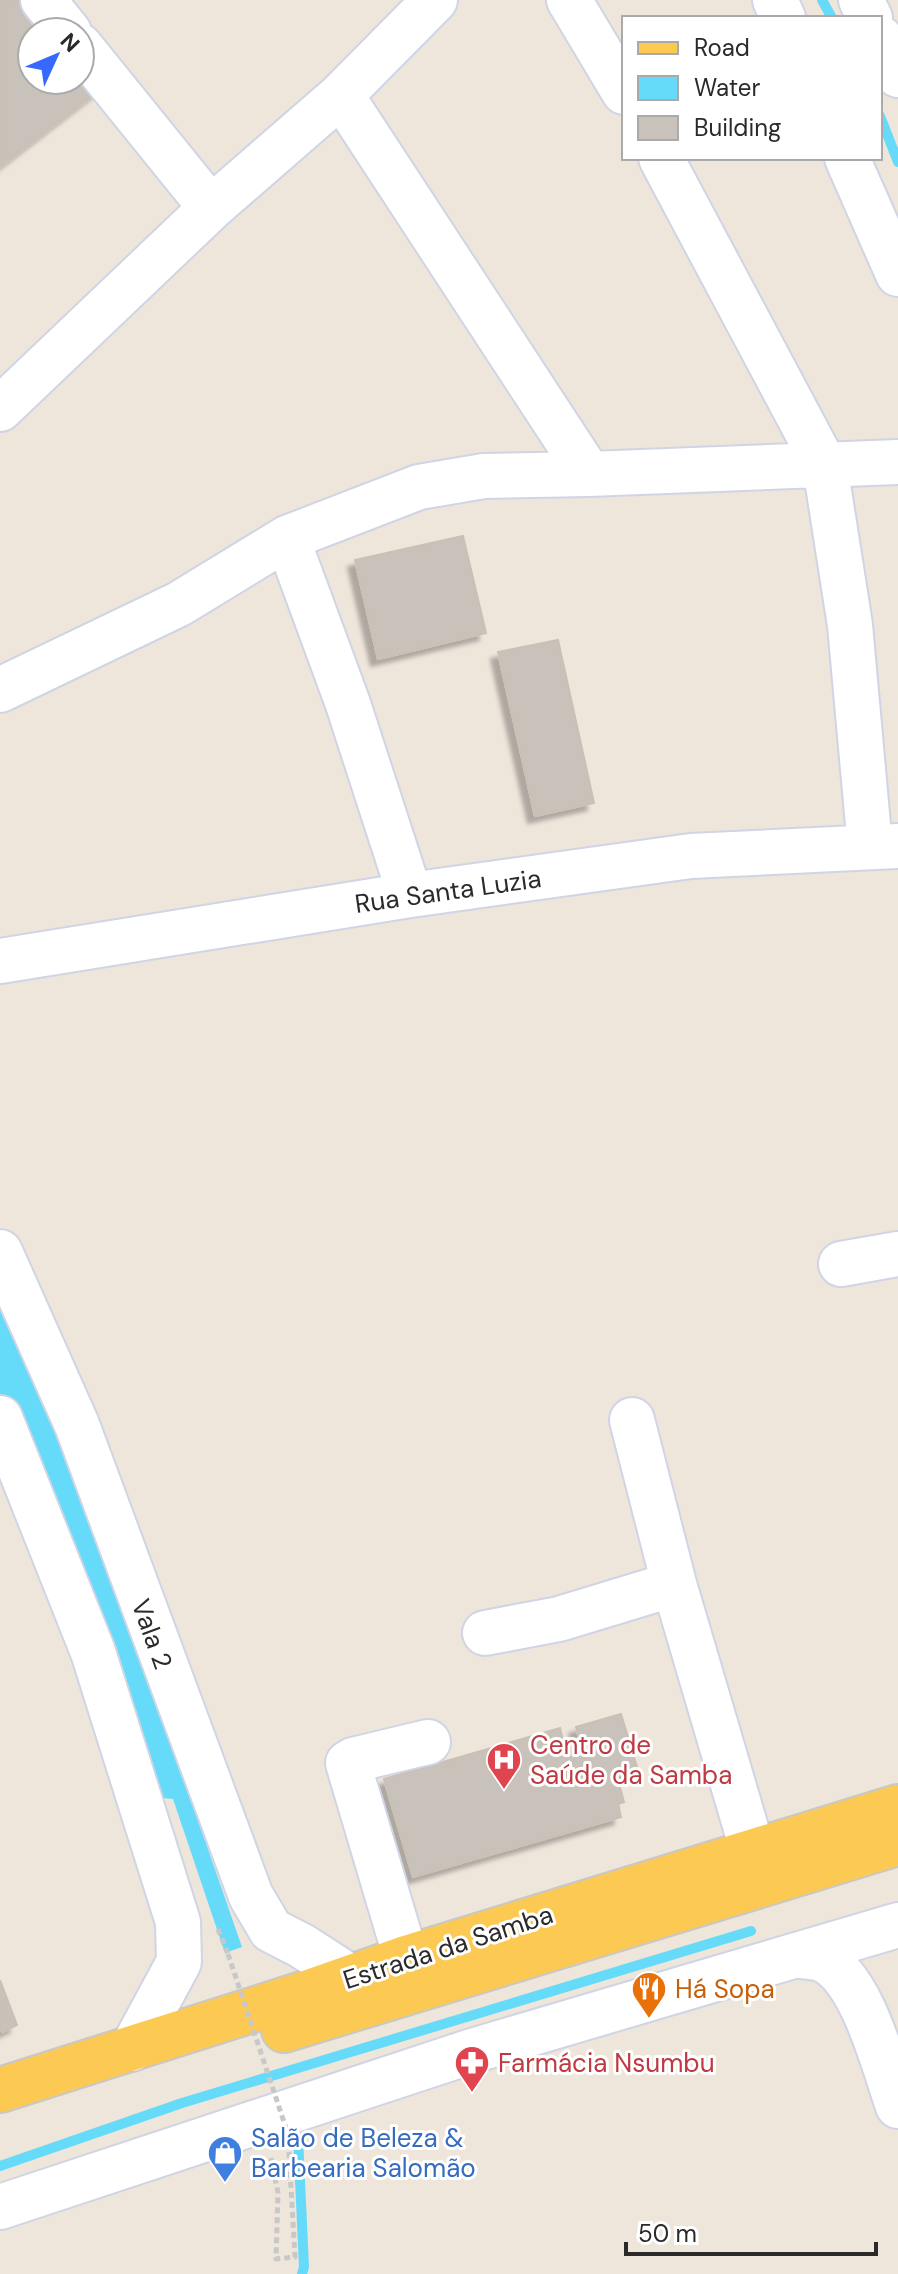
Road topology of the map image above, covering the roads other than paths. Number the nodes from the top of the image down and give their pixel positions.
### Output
1 (43, 0) edge
2 (435, 0) edge
3 (569, 0) edge
4 (56, 16) edge
5 (96, 66) edge
6 (622, 89) edge
7 (341, 95) junction
8 (662, 160) edge
9 (848, 160) edge
10 (211, 208) junction
11 (898, 274) edge
12 (0, 409) edge
13 (898, 462) edge
14 (825, 466) junction
15 (589, 474) junction
16 (287, 538) junction
17 (0, 690) edge
18 (884, 846) edge
19 (410, 895) junction
20 (0, 961) edge
21 (0, 1252) edge
22 (898, 1254) edge
23 (841, 1264) dead end
24 (0, 1418) edge
25 (632, 1420) dead end
26 (674, 1584) junction
27 (485, 1633) dead end
28 (428, 1742) dead end
29 (898, 1807) edge
30 (898, 1843) edge
31 (753, 1852) junction
32 (898, 1925) edge
33 (898, 1932) edge
34 (796, 1955) junction
35 (406, 1958) junction
36 (350, 1977) junction
37 (862, 2003) junction
38 (132, 2049) junction
39 (0, 2090) edge
40 (898, 2106) edge
41 (0, 2120) edge
42 (0, 2207) edge

1 - 4 street
2 - 7 street
3 - 6 street
5 - 10 street
7 - 10 street
7 - 15 street
8 - 14 street
9 - 11 street
10 - 12 street
13 - 14 street
14 - 15 street
14 - 18 street
15 - 16 street
16 - 17 street
16 - 19 street
18 - 19 street, Rua Santa Luzia
19 - 20 street, Rua Santa Luzia
21 - 36 street, Vala 2
22 - 23 street
24 - 38 street
25 - 26 street
26 - 27 street
26 - 31 street
28 - 35 street
29 - 31 main road, Estrada da Samba
30 - 41 main road, Estrada da Samba
31 - 35 main road, Estrada da Samba
32 - 34 street
33 - 37 street
34 - 37 street
34 - 42 street
35 - 36 main road, Estrada da Samba
36 - 38 main road, Estrada da Samba
37 - 40 street
38 - 39 main road, Estrada da Samba

